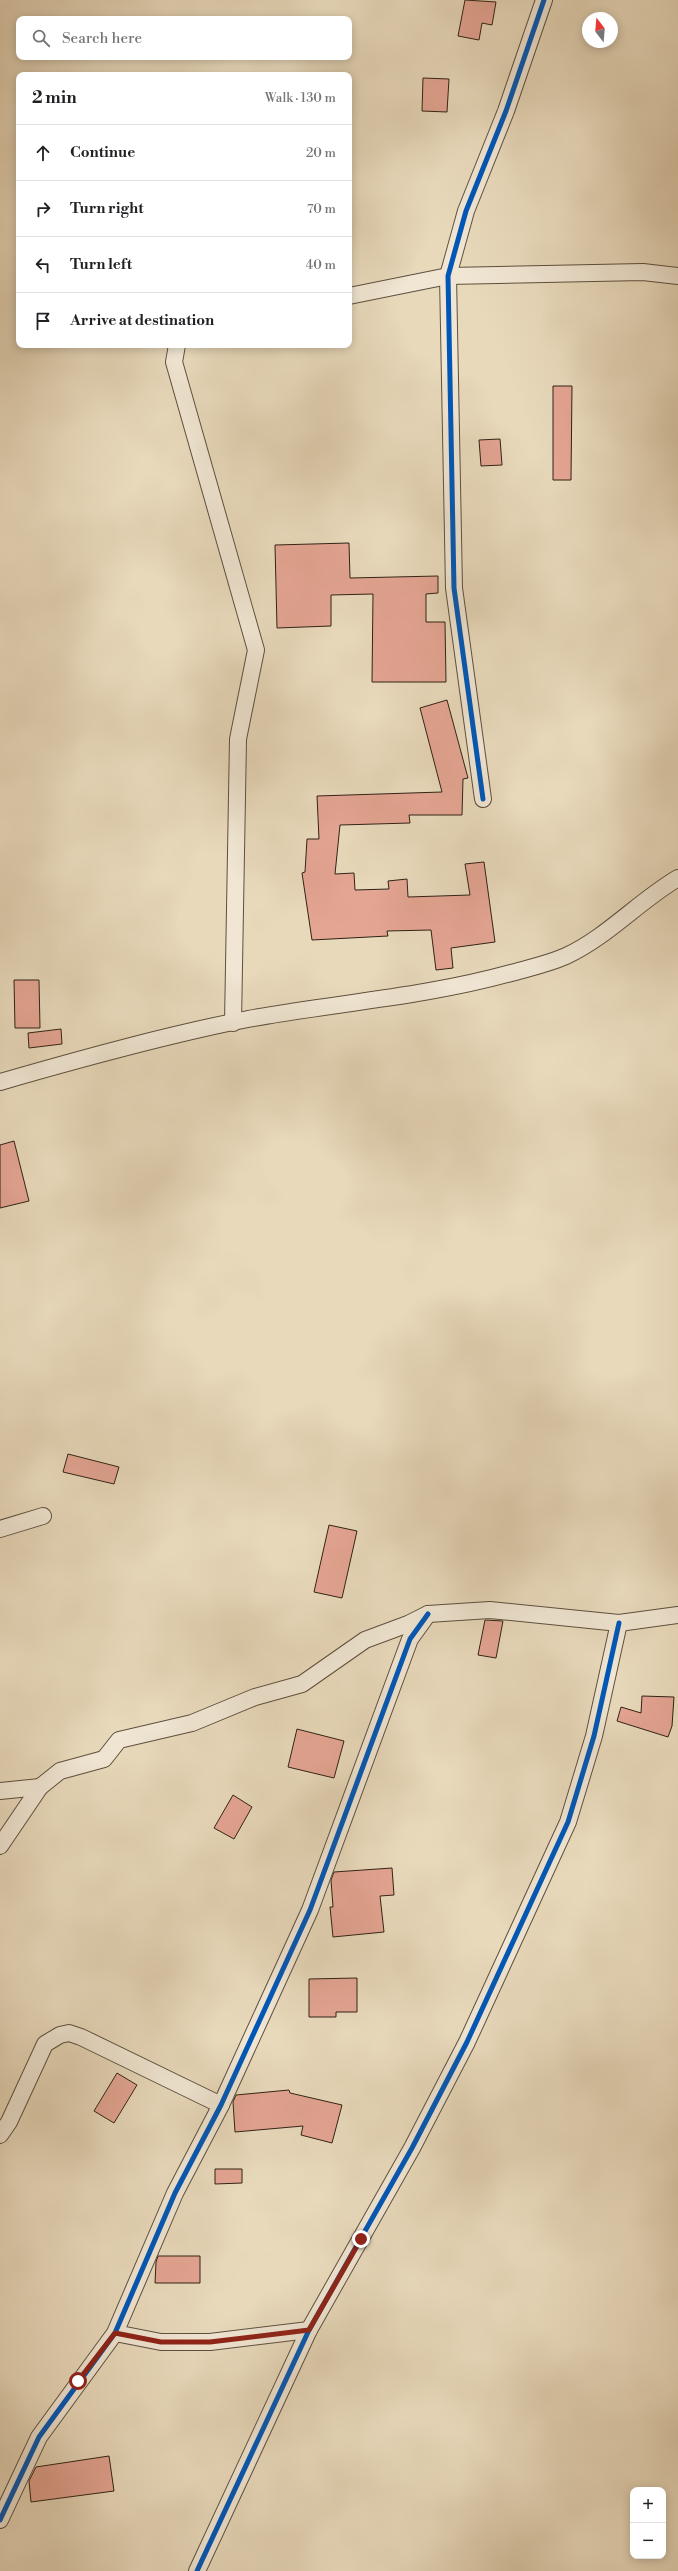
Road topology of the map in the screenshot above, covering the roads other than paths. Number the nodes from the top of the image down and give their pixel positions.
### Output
1 (544, 0) edge
2 (448, 276) junction
3 (678, 276) edge
4 (352, 295) edge
5 (176, 348) edge
6 (483, 799) dead end
7 (678, 878) edge
8 (233, 1023) junction
9 (0, 1082) edge
10 (43, 1516) dead end
11 (0, 1529) edge
12 (428, 1614) junction
13 (678, 1615) edge
14 (619, 1623) junction
15 (40, 1787) junction
16 (0, 1791) edge
17 (0, 1846) edge
18 (221, 2105) junction
19 (0, 2135) edge
20 (309, 2330) junction
21 (115, 2333) junction
22 (0, 2520) edge
23 (197, 2571) edge

1 - 2 street
2 - 3 street
2 - 4 street
2 - 6 street
5 - 8 street
7 - 8 street
8 - 9 street
10 - 11 street
12 - 14 street
12 - 15 street
12 - 18 street
13 - 14 street
14 - 20 street
15 - 16 street
15 - 17 street
18 - 19 street
18 - 21 street
20 - 21 street
20 - 23 street
21 - 22 street

